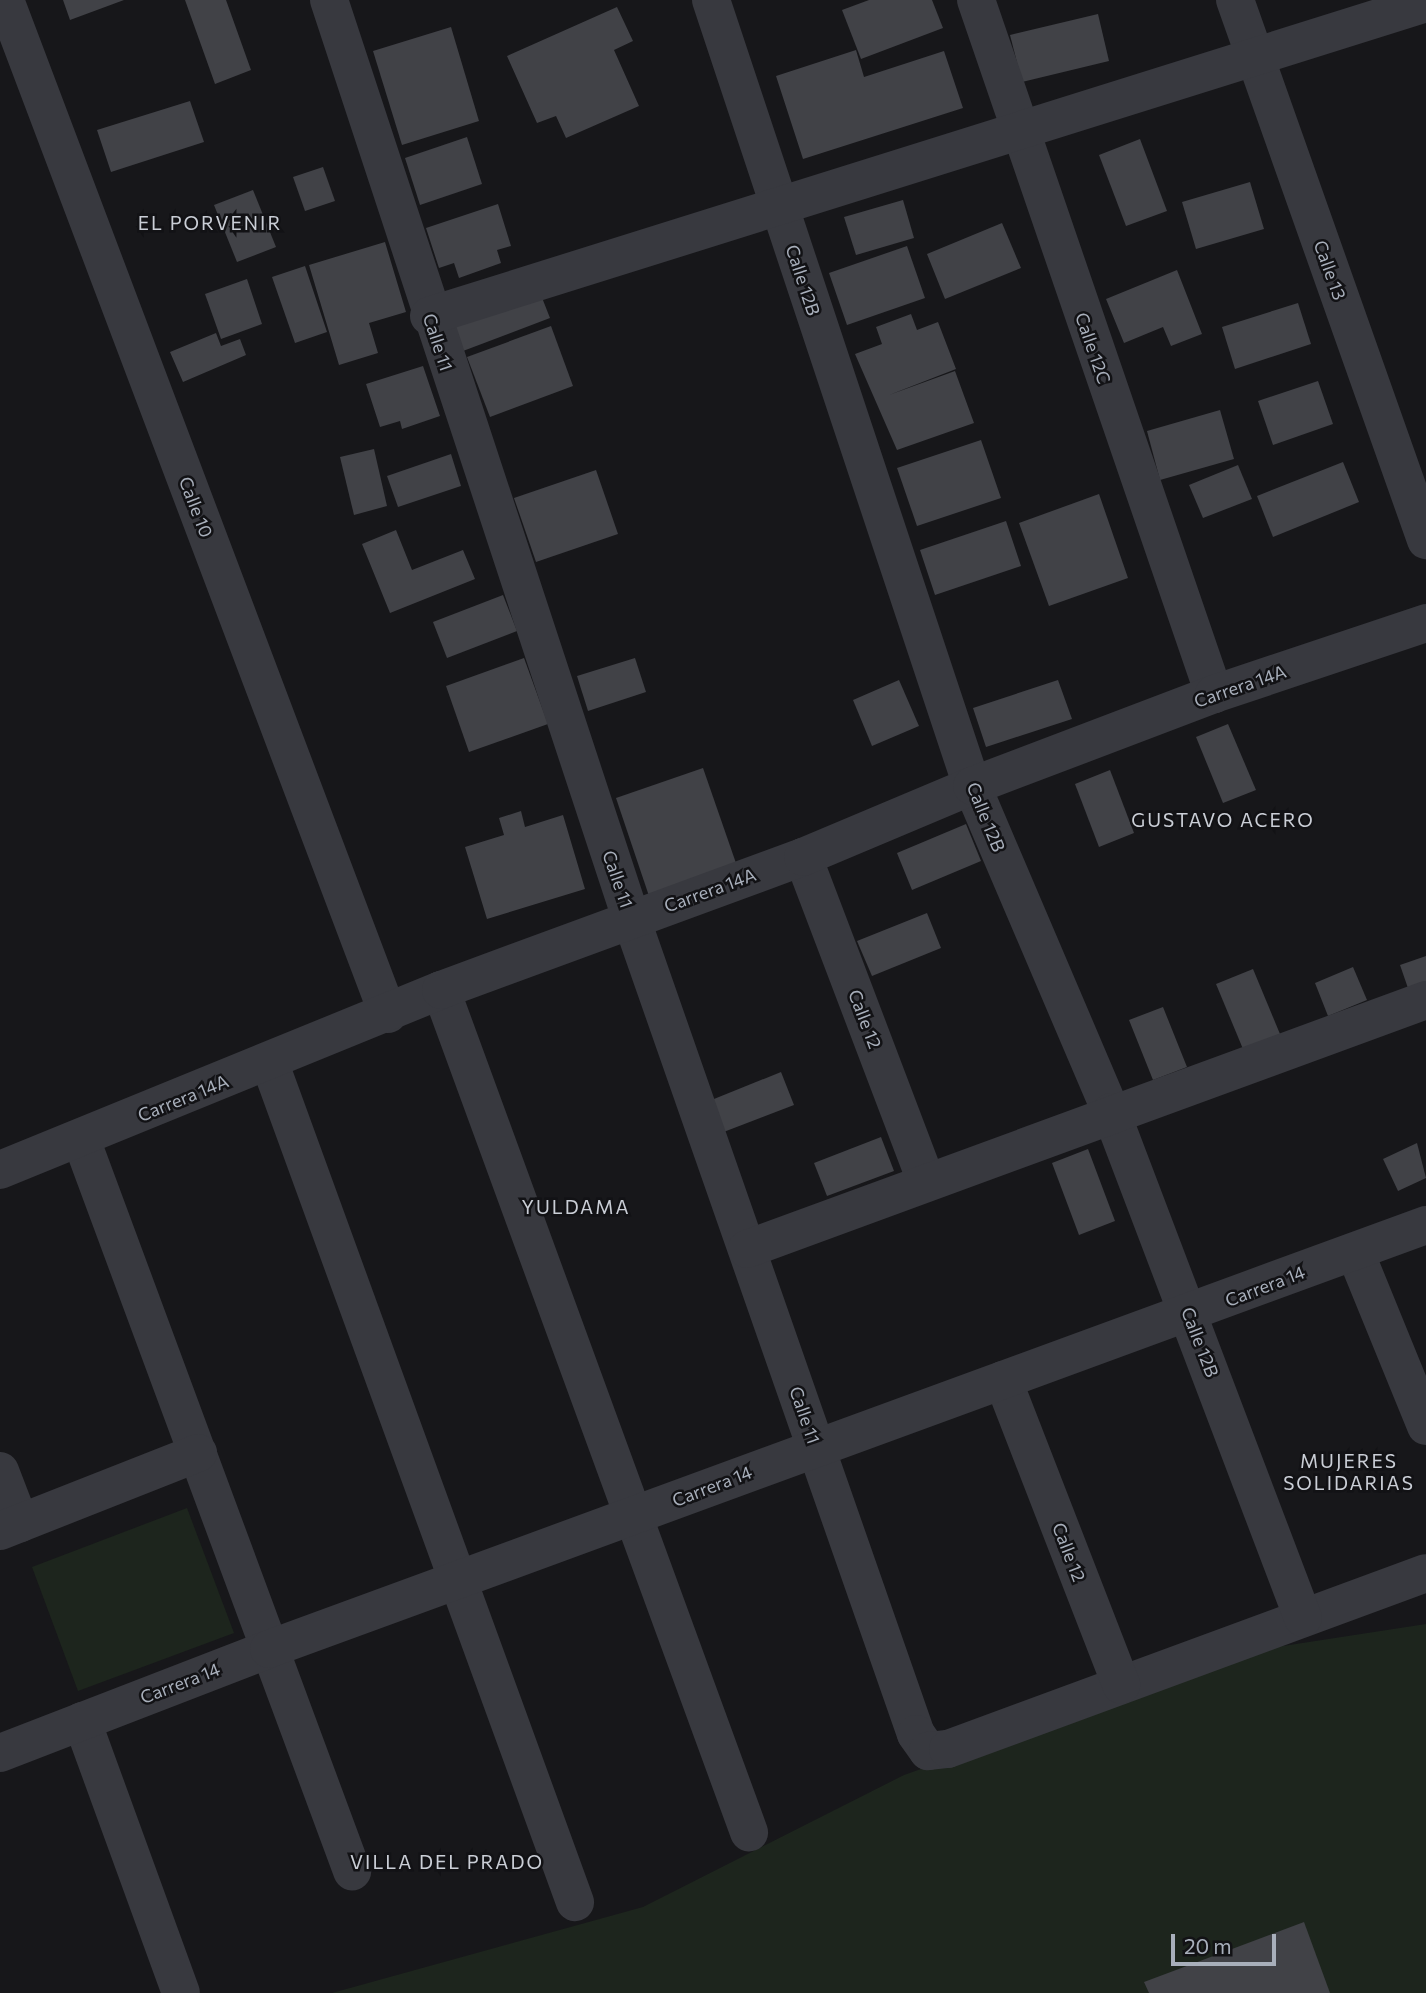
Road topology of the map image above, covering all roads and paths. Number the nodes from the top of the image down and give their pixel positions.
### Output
1 (5, 0) edge
2 (328, 0) edge
3 (711, 0) edge
4 (976, 0) edge
5 (1235, 0) edge
6 (1426, 3) edge
7 (1252, 54) junction
8 (1017, 128) junction
9 (778, 203) junction
10 (429, 316) junction
11 (1426, 540) edge
12 (1426, 623) edge
13 (1214, 694) junction
14 (972, 786) junction
15 (803, 857) junction
16 (631, 918) junction
17 (441, 990) junction
18 (1426, 1000) edge
19 (388, 1014) junction
20 (270, 1063) junction
21 (1111, 1112) junction
22 (81, 1139) junction
23 (0, 1170) edge
24 (926, 1181) junction
25 (1426, 1225) edge
26 (747, 1249) junction
27 (1355, 1252) junction
28 (1189, 1314) junction
29 (1003, 1380) junction
30 (1426, 1426) edge
31 (816, 1446) junction
32 (198, 1453) junction
33 (0, 1471) edge
34 (633, 1516) junction
35 (10, 1527) edge
36 (1426, 1573) edge
37 (455, 1580) junction
38 (1303, 1618) junction
39 (269, 1649) junction
40 (1121, 1685) junction
41 (82, 1721) junction
42 (0, 1753) edge
43 (749, 1832) dead end
44 (352, 1871) dead end
45 (575, 1902) dead end
46 (181, 1993) edge

1 - 19 street, Calle 10
2 - 10 street, Calle 11
3 - 9 street, Calle 12B
4 - 8 street, Calle 12C
5 - 7 street, Calle 13
6 - 7 street
7 - 8 street
7 - 11 street, Calle 13
8 - 9 street
8 - 13 street, Calle 12C
9 - 10 street
9 - 14 street, Calle 12B
10 - 16 street, Calle 11
12 - 13 street, Carrera 14A
13 - 14 street, Carrera 14A
14 - 15 street, Carrera 14A
14 - 21 street, Calle 12B
15 - 16 street, Carrera 14A
15 - 24 street, Calle 12
16 - 17 street, Carrera 14A
16 - 26 street, Calle 11
17 - 19 street, Carrera 14A
17 - 34 street
18 - 21 street
19 - 20 street, Carrera 14A
20 - 22 street, Carrera 14A
20 - 37 street
21 - 24 street
21 - 28 street, Calle 12B
22 - 23 street, Carrera 14A
22 - 32 street
24 - 26 street
25 - 27 street, Carrera 14
26 - 31 street, Calle 11
27 - 28 street, Carrera 14
27 - 30 street
28 - 29 street, Carrera 14
28 - 38 street, Calle 12B
29 - 31 street, Carrera 14
29 - 40 street, Calle 12
31 - 34 street, Carrera 14
31 - 40 street, Calle 11
32 - 35 street
32 - 39 street
33 - 35 street
34 - 37 street, Carrera 14
34 - 43 street
36 - 38 street
37 - 39 street, Carrera 14
37 - 45 street
38 - 40 street
39 - 41 street, Carrera 14
39 - 44 street
41 - 42 street, Carrera 14
41 - 46 street

